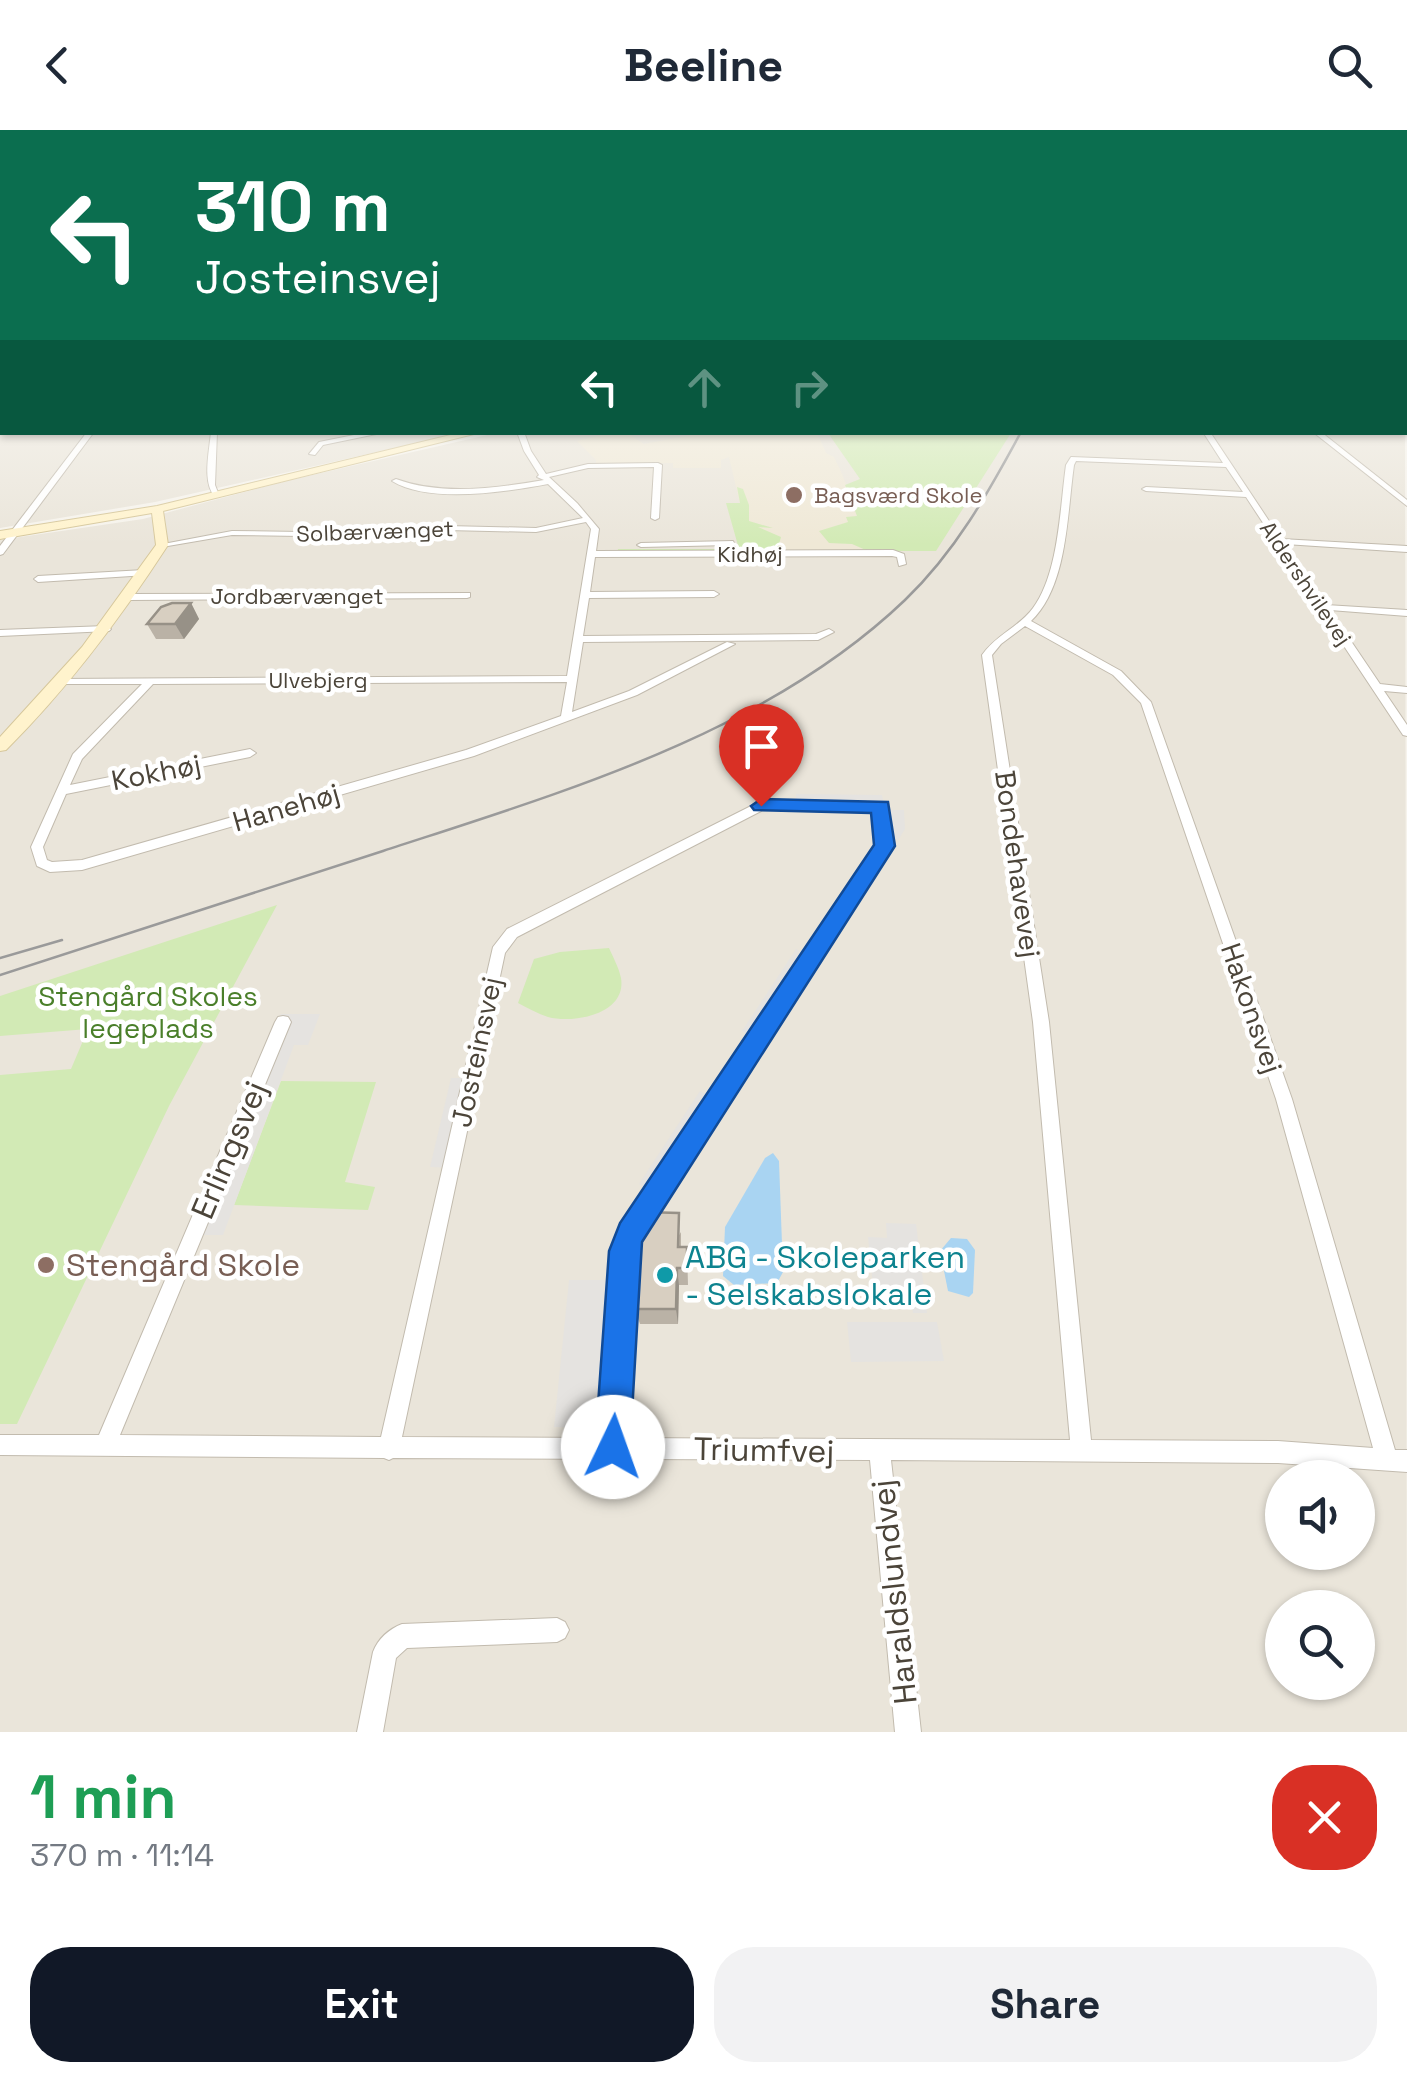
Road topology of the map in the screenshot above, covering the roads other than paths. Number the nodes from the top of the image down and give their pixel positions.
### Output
1 (88, 435) edge
2 (214, 435) edge
3 (366, 435) edge
4 (460, 435) edge
5 (521, 435) edge
6 (1208, 435) edge
7 (1320, 435) edge
8 (316, 460) junction
9 (1227, 465) junction
10 (543, 479) junction
11 (396, 482) dead end
12 (1146, 489) dead end
13 (215, 494) junction
14 (1247, 495) junction
15 (1407, 504) edge
16 (156, 509) junction
17 (655, 518) dead end
18 (587, 519) junction
19 (14, 534) junction
20 (0, 535) edge
21 (1276, 541) junction
22 (730, 544) dead end
23 (162, 545) junction
24 (1407, 549) edge
25 (591, 550) junction
26 (0, 552) edge
27 (902, 564) dead end
28 (144, 573) junction
29 (38, 579) dead end
30 (714, 594) dead end
31 (467, 595) dead end
32 (584, 595) junction
33 (128, 597) junction
34 (1320, 607) junction
35 (1407, 613) edge
36 (1025, 622) junction
37 (106, 629) junction
38 (829, 632) dead end
39 (0, 633) edge
40 (578, 639) junction
41 (730, 644) dead end
42 (572, 679) junction
43 (64, 681) junction
44 (150, 681) junction
45 (1376, 688) junction
46 (1407, 690) edge
47 (566, 719) junction
48 (1407, 733) edge
49 (0, 746) edge
50 (250, 753) dead end
51 (62, 791) junction
52 (284, 1022) dead end
53 (0, 1445) edge
54 (105, 1445) junction
55 (613, 1447) junction
56 (389, 1449) junction
57 (880, 1452) junction
58 (1082, 1452) junction
59 (1397, 1460) edge
60 (557, 1630) dead end
61 (370, 1732) edge
62 (908, 1732) edge

1 - 19 street
2 - 13 street
3 - 8 street
4 - 8 street
5 - 10 street
6 - 9 street, Aldershvilevej
7 - 15 street
8 - 13 street
9 - 14 street, Aldershvilevej
9 - 36 street, Bondehavevej
10 - 11 street
10 - 17 street
10 - 18 street
12 - 14 street
13 - 16 street
14 - 21 street, Aldershvilevej
16 - 19 street
16 - 23 street
18 - 23 street, Solbærvænget
18 - 25 street
19 - 20 street
19 - 26 street
21 - 24 street
21 - 34 street, Aldershvilevej
22 - 25 street
23 - 28 street
25 - 27 street, Kidhøj
25 - 32 street
28 - 29 street
28 - 33 street
30 - 32 street
31 - 33 street, Jordbærvænget
32 - 40 street
33 - 37 street
34 - 35 street
34 - 45 street, Aldershvilevej
36 - 58 street, Bondehavevej
36 - 59 street, Hakonsvej
37 - 39 street
37 - 43 street
38 - 40 street
40 - 42 street
41 - 47 street, Hanehøj
42 - 44 street, Ulvebjerg
42 - 47 street
43 - 44 street, Ulvebjerg
43 - 49 street
44 - 51 street, Hanehøj
45 - 46 street
45 - 48 street, Aldershvilevej
47 - 51 street, Hanehøj
50 - 51 street, Kokhøj
52 - 54 street, Erlingsvej
53 - 54 street, Triumfvej
54 - 56 street, Triumfvej
55 - 56 street, Triumfvej
55 - 56 street, Josteinsvej
55 - 57 street, Triumfvej
57 - 58 street, Triumfvej
57 - 62 street, Haraldslundvej
58 - 59 street, Triumfvej
60 - 61 street

